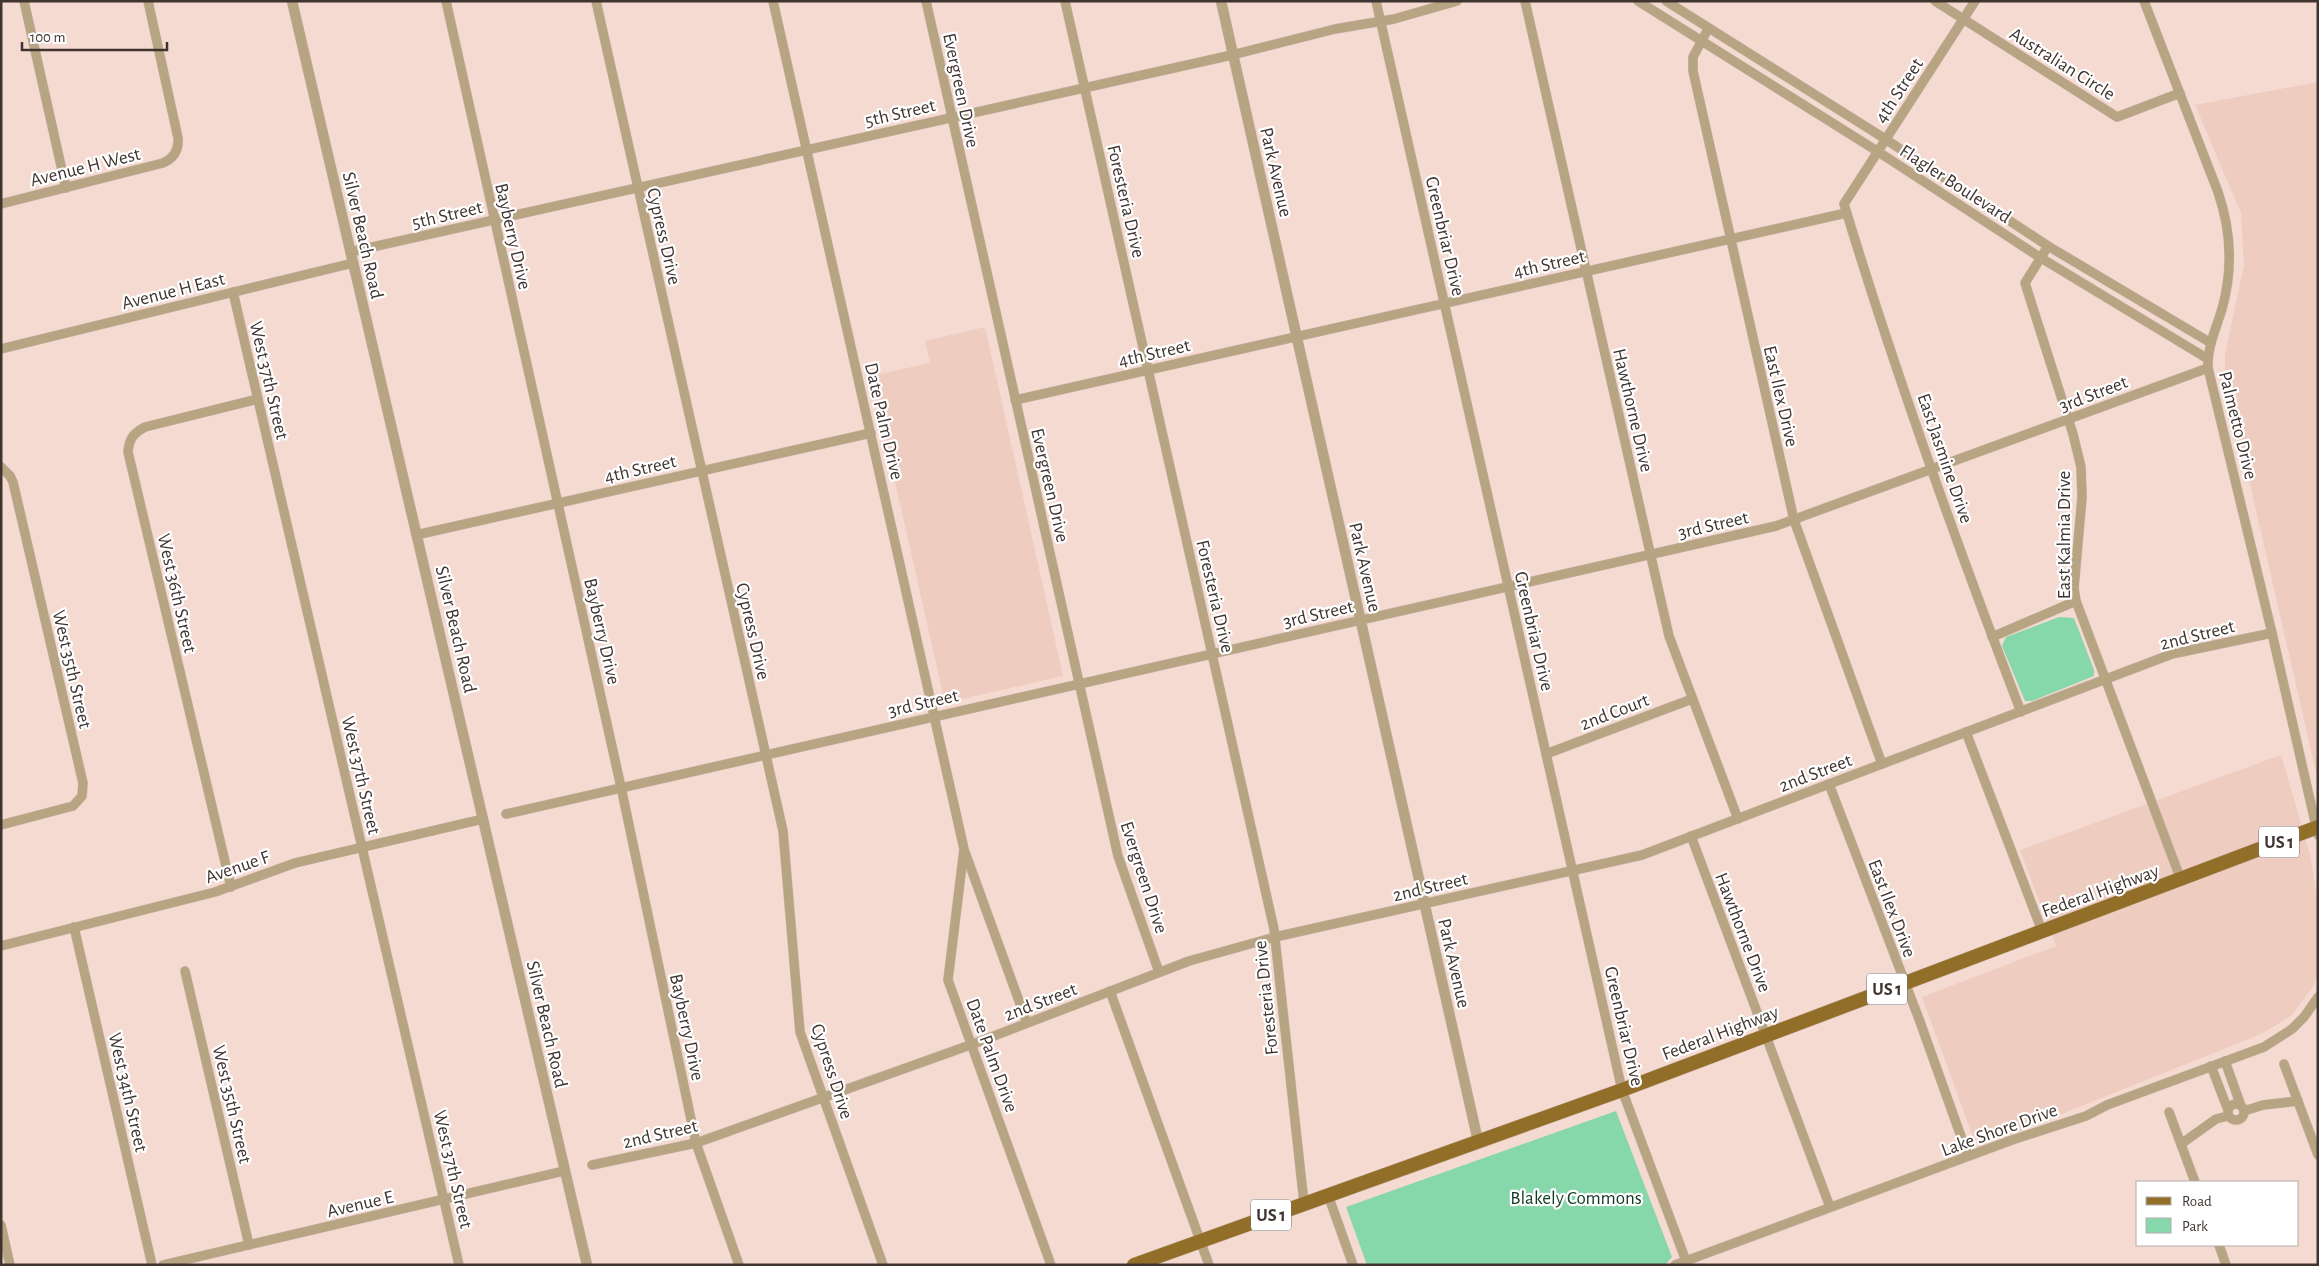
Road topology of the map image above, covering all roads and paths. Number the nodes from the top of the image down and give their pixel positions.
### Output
1 (24, 1) edge
2 (148, 1) edge
3 (292, 1) edge
4 (446, 1) edge
5 (596, 1) edge
6 (773, 1) edge
7 (926, 1) edge
8 (1065, 1) edge
9 (1221, 1) edge
10 (1376, 1) edge
11 (1457, 1) edge
12 (1525, 1) edge
13 (1638, 1) edge
14 (1666, 1) edge
15 (1935, 1) edge
16 (1974, 1) edge
17 (2144, 1) edge
18 (1381, 20) junction
19 (1963, 20) junction
20 (1708, 29) junction
21 (1700, 42) junction
22 (1232, 55) junction
23 (1084, 86) junction
24 (2180, 93) junction
25 (951, 117) junction
26 (1885, 140) junction
27 (807, 149) junction
28 (1877, 151) junction
29 (638, 187) junction
30 (66, 188) junction
31 (1, 204) edge
32 (1846, 213) junction
33 (494, 220) junction
34 (1730, 239) junction
35 (2048, 246) junction
36 (351, 257) junction
37 (2041, 258) junction
38 (1586, 271) junction
39 (233, 292) junction
40 (1445, 303) junction
41 (1296, 337) junction
42 (2211, 343) junction
43 (1, 349) edge
44 (2208, 363) junction
45 (1148, 370) junction
46 (258, 399) junction
47 (1015, 400) junction
48 (2069, 420) junction
49 (871, 433) junction
50 (1, 467) edge
51 (1931, 468) junction
52 (702, 471) junction
53 (558, 503) junction
54 (1794, 520) junction
55 (416, 535) junction
56 (1650, 555) junction
57 (1509, 587) junction
58 (2076, 602) junction
59 (1360, 620) junction
60 (2272, 633) junction
61 (1992, 637) junction
62 (1212, 654) junction
63 (2105, 680) junction
64 (1079, 684) junction
65 (1692, 699) junction
66 (2021, 712) junction
67 (935, 716) junction
68 (1966, 732) junction
69 (766, 754) junction
70 (1546, 754) junction
71 (1882, 764) junction
72 (1828, 784) junction
73 (621, 787) junction
74 (506, 814) dead end
75 (483, 819) junction
76 (1738, 819) junction
77 (1, 825) edge
78 (2317, 829) edge
79 (1691, 836) junction
80 (362, 848) junction
81 (964, 849) junction
82 (1572, 870) junction
83 (2181, 880) junction
84 (231, 887) junction
85 (1424, 904) junction
86 (74, 927) junction
87 (2042, 931) junction
88 (1275, 937) junction
89 (1, 946) edge
90 (185, 971) dead end
91 (1159, 972) junction
92 (1904, 983) junction
93 (1110, 991) junction
94 (2318, 997) edge
95 (1026, 1023) junction
96 (1765, 1035) junction
97 (973, 1044) junction
98 (2225, 1061) junction
99 (2284, 1064) dead end
100 (2211, 1066) junction
101 (1622, 1090) junction
102 (823, 1097) junction
103 (2298, 1100) junction
104 (2242, 1109) junction
105 (2169, 1112) dead end
106 (2228, 1113) junction
107 (1478, 1141) junction
108 (696, 1143) junction
109 (2181, 1144) junction
110 (2318, 1155) edge
111 (1968, 1156) junction
112 (592, 1165) dead end
113 (564, 1171) junction
114 (2195, 1181) edge
115 (1328, 1195) junction
116 (444, 1201) junction
117 (1304, 1204) junction
118 (1830, 1207) junction
119 (1, 1226) edge
120 (1200, 1241) junction
121 (249, 1245) junction
122 (2219, 1246) edge
123 (1686, 1261) junction
124 (10, 1265) edge
125 (152, 1265) edge
126 (163, 1265) edge
127 (459, 1265) edge
128 (587, 1265) edge
129 (739, 1265) edge
130 (883, 1265) edge
131 (1051, 1265) edge
132 (1134, 1265) edge
133 (1209, 1265) edge
134 (1353, 1265) edge
135 (1675, 1265) edge
136 (2226, 1265) edge

1 - 30 street
2 - 30 street, Avenue H West
3 - 36 street, Silver Beach Road
4 - 33 street, Bayberry Drive
5 - 29 street, Cypress Drive
6 - 27 street, Date Palm Drive
7 - 25 street, Evergreen Drive
8 - 23 street, Foresteria Drive
9 - 22 street, Park Avenue
10 - 18 street, Greenbriar Drive
11 - 18 street, 5th Street
12 - 38 street, Hawthorne Drive
13 - 21 street, Flagler Boulevard
14 - 20 street, Flagler Boulevard
15 - 19 street, Australian Circle
16 - 19 street, 4th Street
17 - 24 street, Palmetto Drive
18 - 22 street, 5th Street
18 - 40 street, Greenbriar Drive
19 - 24 street, Australian Circle
19 - 26 street, 4th Street
20 - 21 street, East Ilex Drive
20 - 26 street, Flagler Boulevard
21 - 28 street, Flagler Boulevard
21 - 34 street, East Ilex Drive
22 - 23 street, 5th Street
22 - 41 street, Park Avenue
23 - 25 street, 5th Street
23 - 45 street, Foresteria Drive
24 - 42 street, Palmetto Drive
25 - 27 street, 5th Street
25 - 47 street, Evergreen Drive
26 - 28 street, 4th Street
26 - 35 street, Flagler Boulevard
27 - 29 street, 5th Street
27 - 49 street, Date Palm Drive
28 - 32 street, 4th Street
28 - 37 street, Flagler Boulevard
29 - 33 street, 5th Street
29 - 52 street, Cypress Drive
30 - 31 street, Avenue H West
32 - 34 street, 4th Street
32 - 51 street, East Jasmine Drive
33 - 36 street, 5th Street
33 - 53 street, Bayberry Drive
34 - 38 street, 4th Street
34 - 54 street, East Ilex Drive
35 - 37 street, East Kalmia Drive
35 - 42 street, Flagler Boulevard
36 - 39 street, Avenue H East
36 - 55 street, Silver Beach Road
37 - 44 street, Flagler Boulevard
37 - 48 street, East Kalmia Drive
38 - 40 street, 4th Street
38 - 56 street, Hawthorne Drive
39 - 43 street, Avenue H East
39 - 46 street, West 37th Street
40 - 41 street, 4th Street
40 - 57 street, Greenbriar Drive
41 - 45 street, 4th Street
41 - 59 street, Park Avenue
42 - 44 street, Palmetto Drive
44 - 48 street, 3rd Street
44 - 60 street, Palmetto Drive
45 - 47 street, 4th Street
45 - 62 street, Foresteria Drive
46 - 80 street, West 37th Street
46 - 84 street, West 36th Street
47 - 64 street, Evergreen Drive
48 - 51 street, 3rd Street
48 - 58 street, East Kalmia Drive
49 - 52 street, 4th Street
49 - 67 street, Date Palm Drive
50 - 77 street, West 35th Street
51 - 54 street, 3rd Street
51 - 61 street, East Jasmine Drive
52 - 53 street, 4th Street
52 - 69 street, Cypress Drive
53 - 55 street, 4th Street
53 - 73 street, Bayberry Drive
54 - 56 street, 3rd Street
54 - 71 street, East Ilex Drive
55 - 75 street, Silver Beach Road
56 - 57 street, 3rd Street
56 - 65 street, Hawthorne Drive
57 - 59 street, 3rd Street
57 - 70 street, Greenbriar Drive
58 - 61 street
58 - 63 street, East Kalmia Drive
59 - 62 street, 3rd Street
59 - 85 street, Park Avenue
60 - 63 street, 2nd Street
60 - 78 street, Palmetto Drive
61 - 66 street, East Jasmine Drive
62 - 64 street, 3rd Street
62 - 88 street, Foresteria Drive
63 - 66 street, 2nd Street
63 - 83 street, East Kalmia Drive
64 - 67 street, 3rd Street
64 - 91 street, Evergreen Drive
65 - 70 street, 2nd Court
65 - 76 street, Hawthorne Drive
66 - 68 street, 2nd Street
67 - 69 street, 3rd Street
67 - 81 street, Date Palm Drive
68 - 71 street, 2nd Street
68 - 87 street
69 - 73 street, 3rd Street
69 - 102 street, Cypress Drive
70 - 82 street, Greenbriar Drive
71 - 72 street, 2nd Street
72 - 76 street, 2nd Street
72 - 92 street, East Ilex Drive
73 - 74 street, 3rd Street
73 - 108 street, Bayberry Drive
75 - 80 street, Avenue F
75 - 113 street, Silver Beach Road
76 - 79 street, 2nd Street
78 - 83 main road, Federal Highway / US 1
79 - 82 street, 2nd Street
79 - 96 street, Hawthorne Drive
80 - 84 street, Avenue F
80 - 116 street, West 37th Street
81 - 95 street, Date Palm Drive
81 - 97 street, Date Palm Drive
82 - 85 street, 2nd Street
82 - 101 street, Greenbriar Drive
83 - 87 main road, Federal Highway / US 1
84 - 86 street, Avenue F
85 - 88 street, 2nd Street
85 - 107 street, Park Avenue
86 - 89 street, Avenue F
86 - 125 street, West 34th Street
87 - 92 main road, Federal Highway / US 1
88 - 91 street, 2nd Street
88 - 117 street, Foresteria Drive
90 - 121 street, West 35th Street
91 - 93 street, 2nd Street
92 - 96 main road, Federal Highway / US 1
92 - 111 street, East Ilex Drive
93 - 95 street, 2nd Street
93 - 120 street
94 - 98 street, Lake Shore Drive
95 - 97 street, 2nd Street
96 - 101 main road, Federal Highway / US 1
96 - 118 street, Hawthorne Drive
97 - 102 street, 2nd Street
97 - 131 street, Date Palm Drive
98 - 100 street, Lake Shore Drive
98 - 104 street
99 - 103 street
100 - 106 street
100 - 111 street, Lake Shore Drive
101 - 107 main road, Federal Highway / US 1
101 - 123 street, Greenbriar Drive
102 - 108 street, 2nd Street
102 - 130 street, Cypress Drive
103 - 104 street
103 - 110 street
104 - 106 street
104 - 106 street
105 - 109 street
106 - 109 street
107 - 115 main road, Federal Highway / US 1
108 - 112 street, 2nd Street
108 - 129 street, Bayberry Drive
109 - 114 street
111 - 118 street, Lake Shore Drive
113 - 116 street, Avenue E
113 - 128 street, Silver Beach Road
115 - 117 main road, Federal Highway / US 1
115 - 134 street
116 - 121 street, Avenue E
116 - 127 street, West 37th Street
117 - 120 main road, Federal Highway / US 1
118 - 123 street, Lake Shore Drive
119 - 124 street
120 - 132 main road, Federal Highway / US 1
120 - 133 street
121 - 126 street, Avenue E
122 - 136 street
123 - 135 street, Lake Shore Drive

